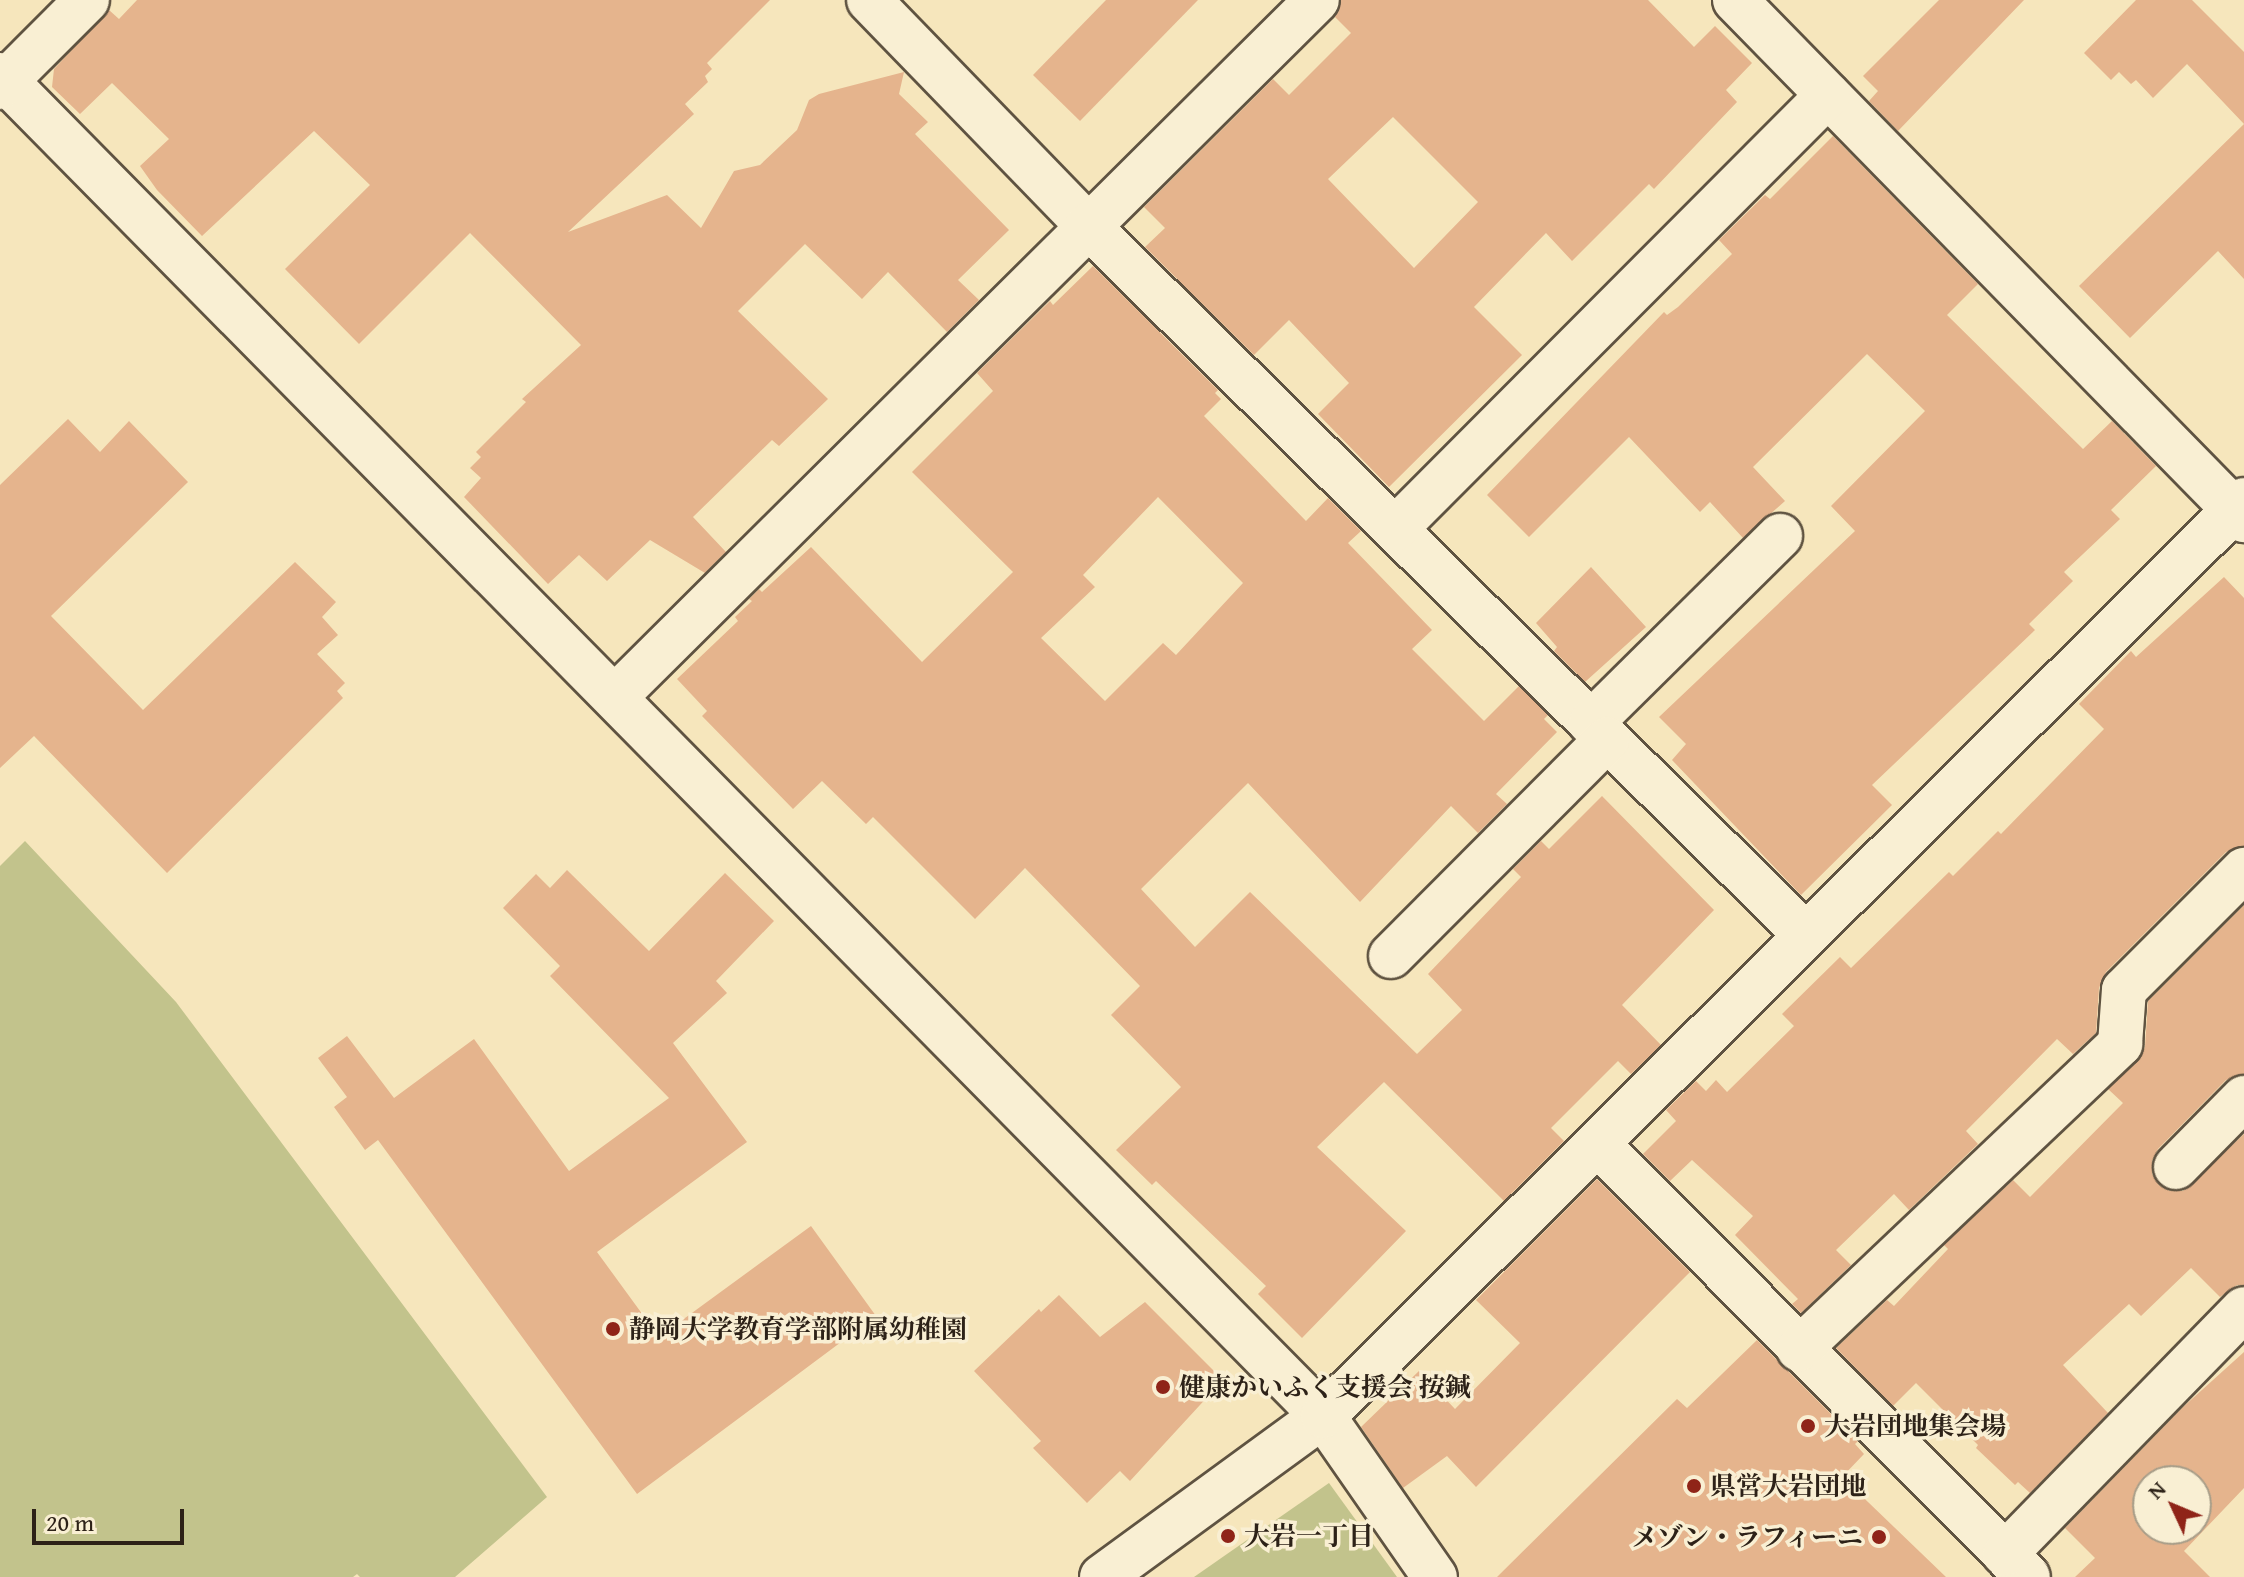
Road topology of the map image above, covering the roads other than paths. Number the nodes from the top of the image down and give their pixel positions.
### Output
1 (87, 0) edge
2 (869, 0) edge
3 (1317, 0) edge
4 (1735, 0) edge
5 (2, 81) edge
6 (1828, 95) junction
7 (1088, 226) junction
8 (2241, 510) edge
9 (1395, 529) junction
10 (1780, 536) dead end
11 (615, 697) junction
12 (1599, 731) junction
13 (2244, 870) edge
14 (1805, 934) junction
15 (1391, 956) dead end
16 (2244, 1098) edge
17 (1598, 1144) junction
18 (2176, 1167) dead end
19 (2244, 1309) edge
20 (1799, 1349) junction
21 (1323, 1416) junction
22 (2016, 1566) edge
23 (1102, 1577) edge
24 (1435, 1577) edge

1 - 5 street
2 - 7 street
3 - 7 street
4 - 6 street
5 - 11 street
6 - 8 street
6 - 9 street
7 - 9 street
7 - 11 street
8 - 14 street
9 - 12 street
10 - 12 street
11 - 21 street
12 - 14 street
12 - 15 street
13 - 20 street
14 - 17 street
16 - 18 street
17 - 20 street
17 - 21 street
19 - 22 street
20 - 22 street
21 - 23 street
21 - 24 street

